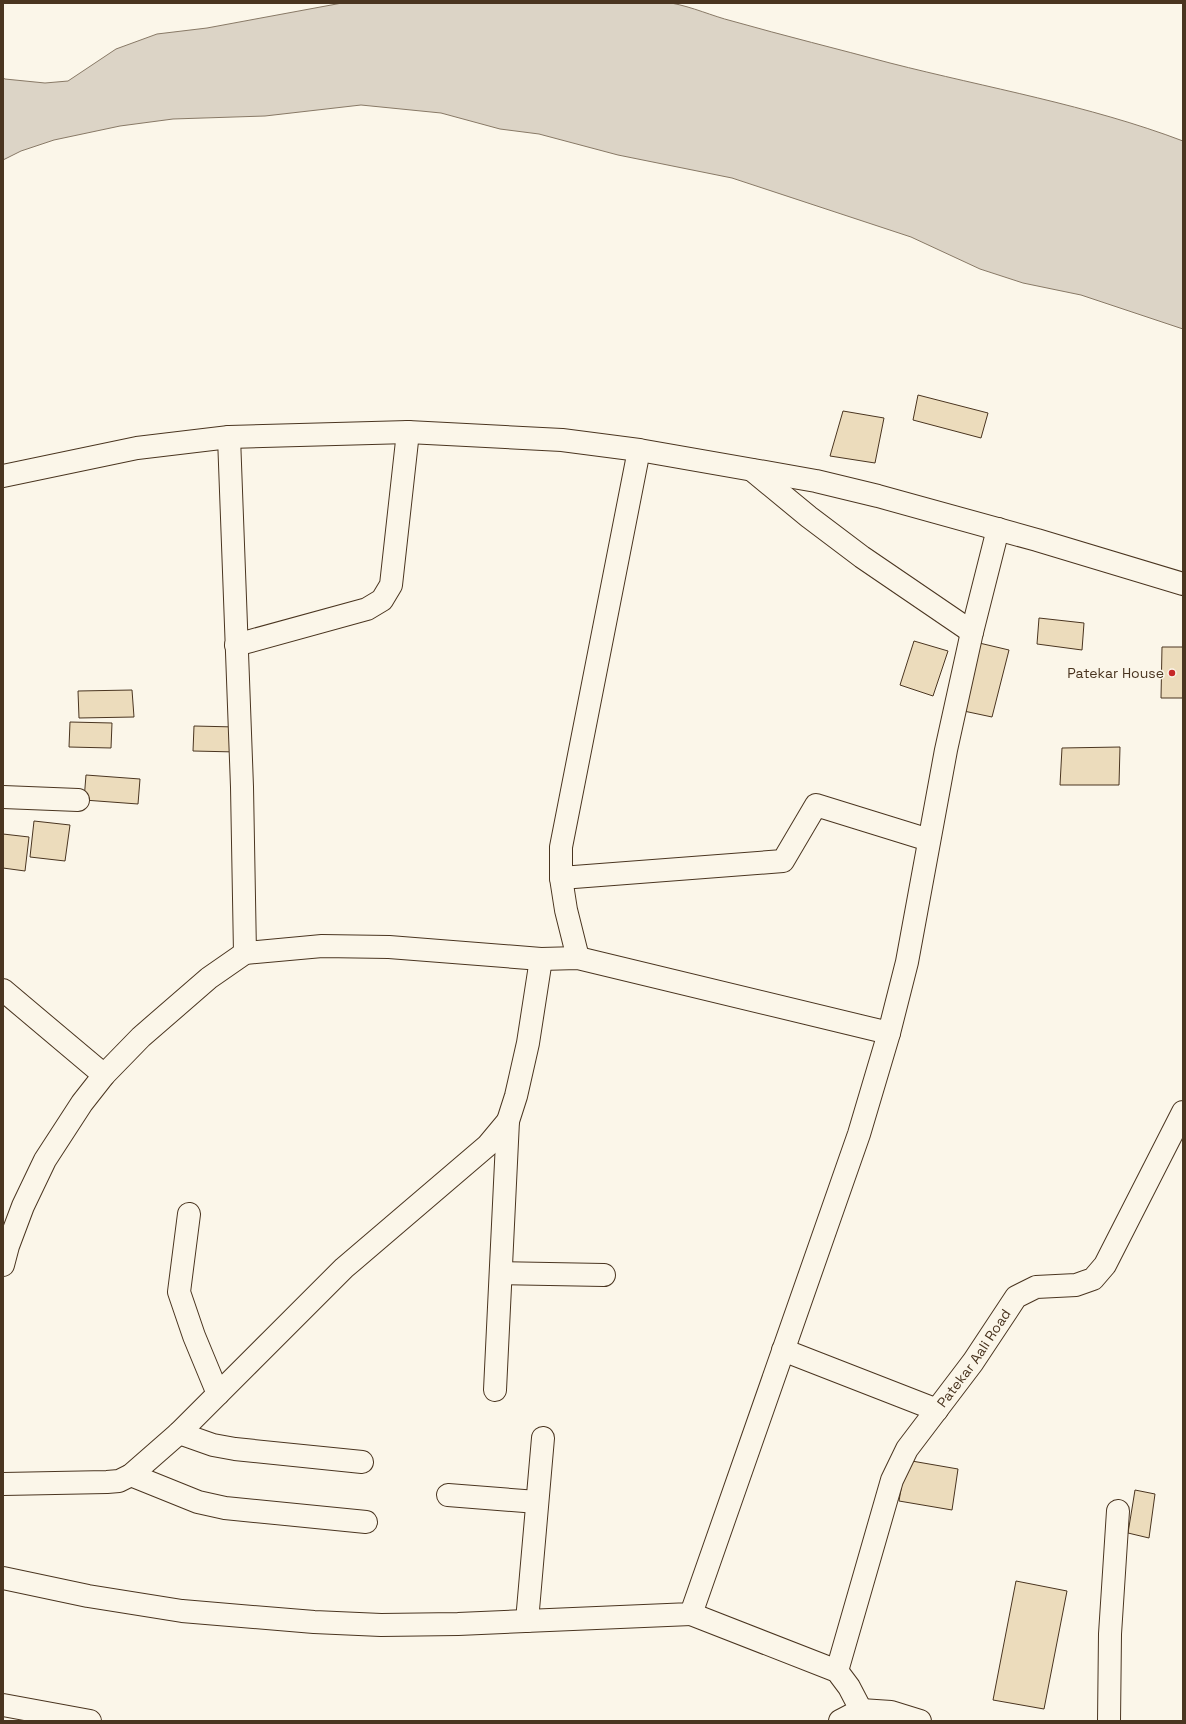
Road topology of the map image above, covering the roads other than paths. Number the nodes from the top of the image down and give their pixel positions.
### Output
1 (408, 432) junction
2 (229, 437) junction
3 (639, 450) junction
4 (752, 470) junction
5 (3, 476) edge
6 (998, 529) junction
7 (1183, 584) edge
8 (972, 632) junction
9 (236, 646) junction
10 (3, 797) edge
11 (78, 800) dead end
12 (929, 840) junction
13 (562, 878) junction
14 (245, 953) junction
15 (578, 958) junction
16 (541, 959) junction
17 (3, 990) edge
18 (889, 1033) junction
19 (104, 1076) junction
20 (1183, 1112) edge
21 (508, 1121) junction
22 (190, 1214) dead end
23 (3, 1265) edge
24 (501, 1273) junction
25 (604, 1275) dead end
26 (784, 1350) junction
27 (495, 1390) dead end
28 (218, 1394) junction
29 (937, 1410) junction
30 (178, 1433) junction
31 (543, 1438) dead end
32 (362, 1462) dead end
33 (131, 1475) junction
34 (3, 1484) edge
35 (448, 1495) dead end
36 (537, 1502) junction
37 (1118, 1511) dead end
38 (366, 1522) dead end
39 (3, 1578) edge
40 (691, 1614) junction
41 (527, 1621) junction
42 (837, 1671) junction
43 (3, 1705) edge
44 (861, 1710) junction
45 (90, 1721) edge
46 (840, 1721) edge
47 (920, 1721) edge
48 (1109, 1721) edge

1 - 2 street
1 - 3 street
1 - 9 street
2 - 5 street
2 - 9 street
3 - 4 street
3 - 13 street
4 - 6 street
4 - 8 street
6 - 7 street
6 - 8 street
8 - 12 street
9 - 14 street
10 - 11 street
12 - 13 street
12 - 18 street
13 - 15 street
14 - 16 street
14 - 19 street
15 - 16 street
15 - 18 street
16 - 21 street
17 - 19 street
18 - 26 street
19 - 23 street
20 - 29 street, Patekar Aali Road
21 - 24 street
21 - 28 street
22 - 28 street
24 - 25 street
24 - 27 street
26 - 29 street
26 - 40 street
28 - 30 street
29 - 42 street, Patekar Aali Road
30 - 32 street
30 - 33 street
31 - 36 street
33 - 34 street
33 - 38 street
35 - 36 street
36 - 41 street
37 - 48 street
39 - 41 street
40 - 41 street
40 - 42 street
42 - 44 street
43 - 45 street
44 - 46 street
44 - 47 street

